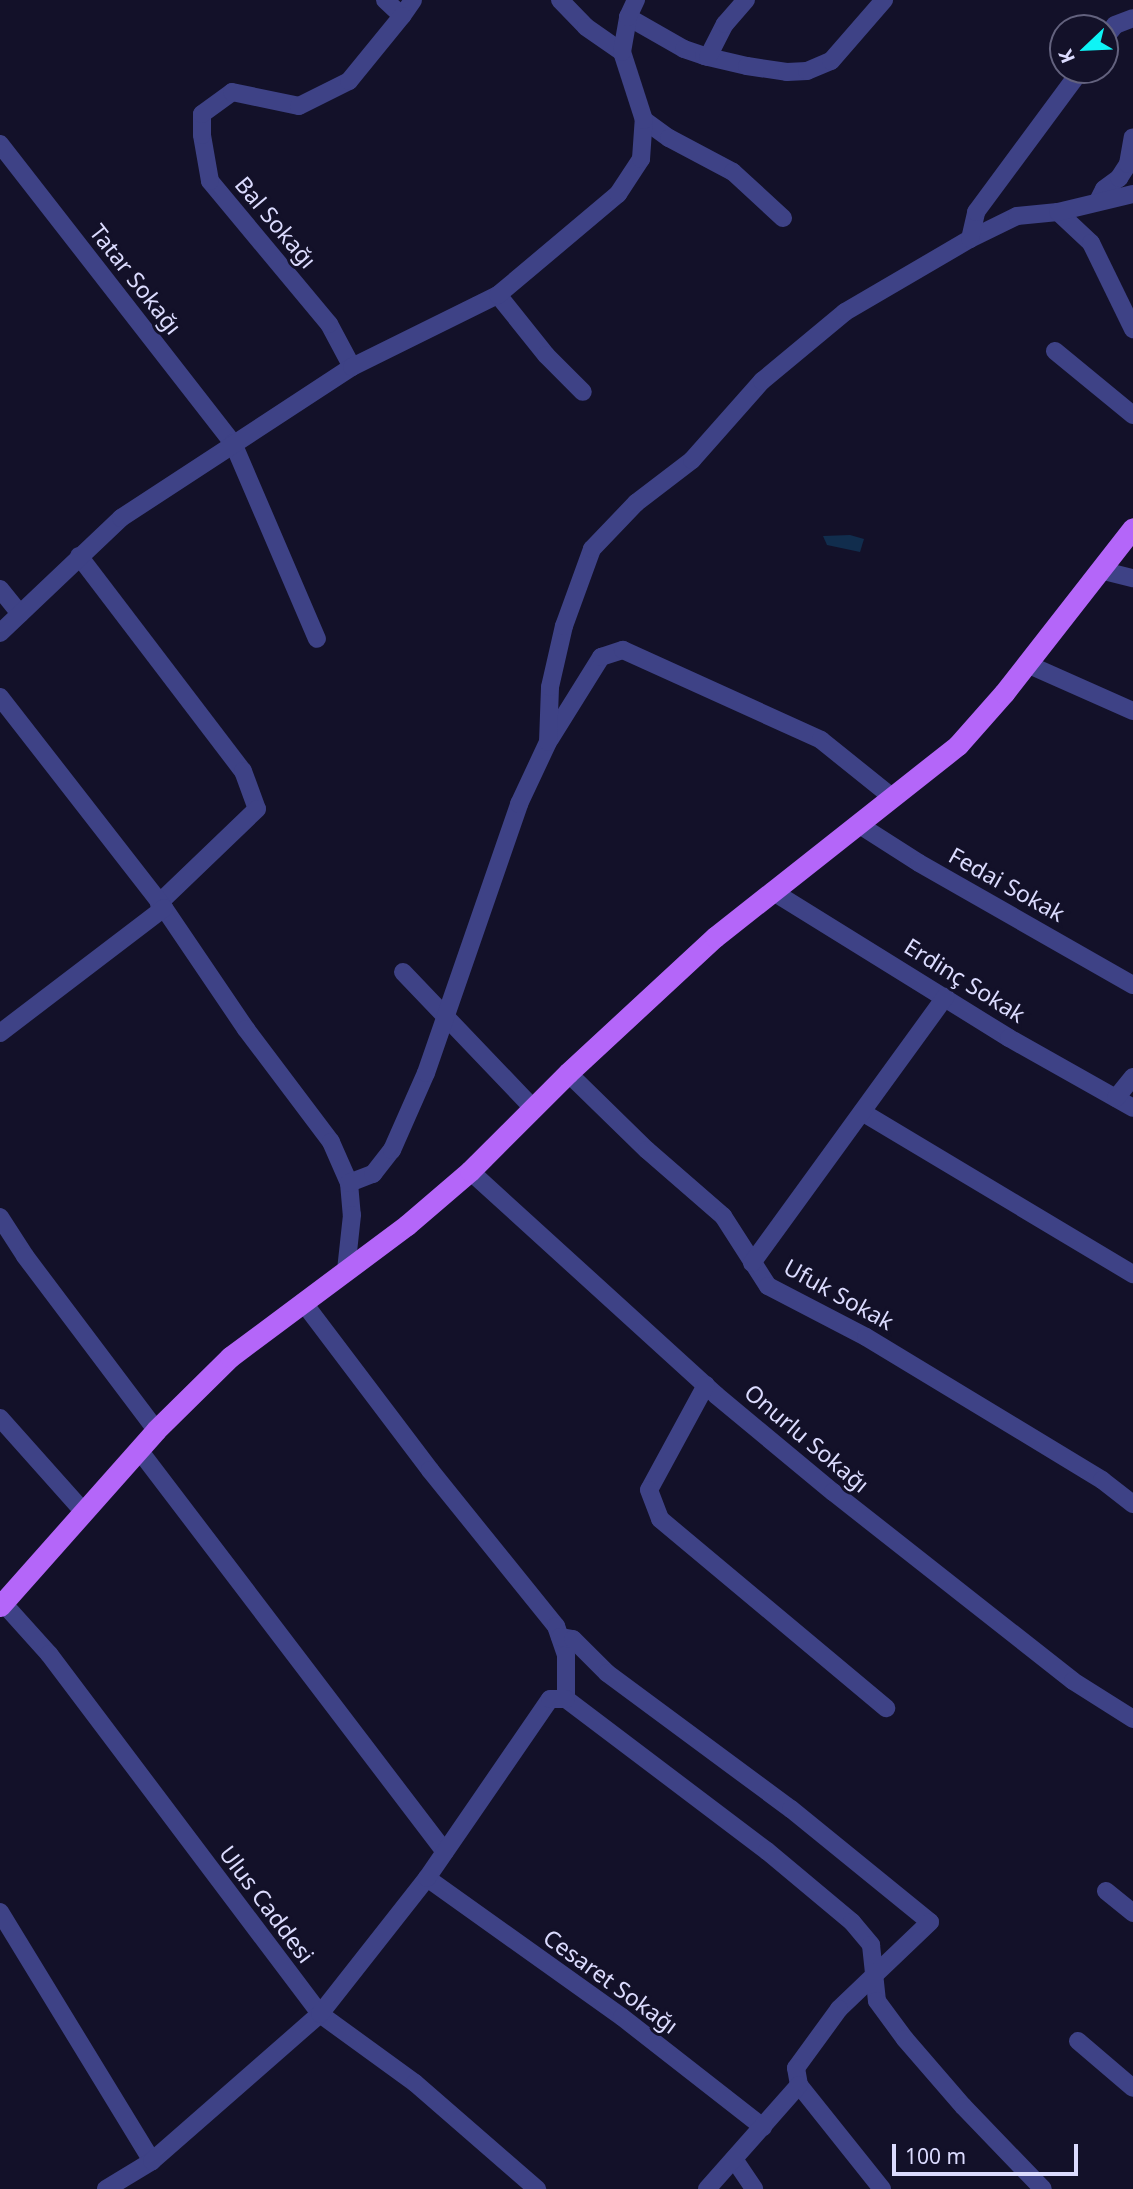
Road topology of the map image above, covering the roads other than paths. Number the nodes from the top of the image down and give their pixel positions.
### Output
1 (385, 0) edge
2 (413, 0) edge
3 (560, 0) edge
4 (636, 0) edge
5 (746, 0) edge
6 (884, 0) edge
7 (402, 16) junction
8 (628, 17) junction
9 (622, 52) junction
10 (708, 57) junction
11 (1071, 84) edge
12 (644, 120) junction
13 (1133, 137) edge
14 (0, 144) edge
15 (1133, 194) edge
16 (1098, 201) junction
17 (1058, 212) junction
18 (783, 218) dead end
19 (970, 239) junction
20 (498, 295) junction
21 (1133, 329) edge
22 (1055, 351) dead end
23 (352, 367) junction
24 (583, 392) dead end
25 (1133, 415) edge
26 (233, 443) junction
27 (1133, 528) edge
28 (79, 556) junction
29 (1100, 570) junction
30 (1133, 578) edge
31 (0, 589) edge
32 (20, 614) junction
33 (0, 633) edge
34 (317, 639) dead end
35 (1027, 664) junction
36 (0, 697) edge
37 (1133, 711) edge
38 (548, 742) junction
39 (892, 797) junction
40 (858, 824) junction
41 (772, 891) junction
42 (162, 906) junction
43 (403, 972) dead end
44 (1133, 985) edge
45 (945, 997) junction
46 (445, 1019) junction
47 (0, 1033) edge
48 (568, 1073) junction
49 (1133, 1077) edge
50 (1116, 1098) junction
51 (533, 1108) junction
52 (1133, 1108) edge
53 (862, 1112) junction
54 (470, 1171) junction
55 (349, 1183) junction
56 (0, 1216) edge
57 (752, 1263) junction
58 (346, 1270) junction
59 (1133, 1274) edge
60 (303, 1302) junction
61 (706, 1385) junction
62 (0, 1418) edge
63 (156, 1430) junction
64 (139, 1450) junction
65 (1133, 1504) edge
66 (83, 1511) junction
67 (1, 1605) edge
68 (560, 1637) junction
69 (566, 1699) junction
70 (886, 1708) dead end
71 (1133, 1719) edge
72 (445, 1852) junction
73 (427, 1878) junction
74 (1106, 1891) dead end
75 (0, 1912) edge
76 (1133, 1913) edge
77 (876, 1975) junction
78 (320, 2014) junction
79 (1078, 2041) dead end
80 (799, 2085) junction
81 (1133, 2088) edge
82 (763, 2127) junction
83 (734, 2160) junction
84 (152, 2161) junction
85 (106, 2189) edge
86 (537, 2189) edge
87 (707, 2189) edge
88 (754, 2189) edge
89 (882, 2189) edge
90 (1043, 2189) edge

1 - 7 street
2 - 7 street
3 - 9 street
4 - 8 street
5 - 10 street
6 - 10 street
7 - 23 street, Bal Sokağı
8 - 9 street
8 - 10 street
9 - 12 street
11 - 19 street
12 - 18 street
12 - 20 street
13 - 16 street
14 - 26 street, Tatar Sokağı
15 - 16 street
16 - 17 street
17 - 19 street
17 - 21 street
19 - 38 street
20 - 23 street
20 - 24 street
22 - 25 street
23 - 26 street
26 - 28 street
26 - 34 street, Tatar Sokağı
27 - 29 main road
28 - 32 street
28 - 42 street
29 - 30 street
29 - 35 main road
31 - 32 street
32 - 33 street
35 - 37 street
35 - 39 main road
36 - 42 street
38 - 39 street
38 - 46 street
39 - 40 main road
40 - 41 main road
40 - 44 street, Fedai Sokak
41 - 45 street, Erdinç Sokak
41 - 48 main road
42 - 47 street
42 - 55 street
43 - 46 street
45 - 50 street, Erdinç Sokak
45 - 53 street
46 - 51 street
46 - 55 street
48 - 51 main road
48 - 57 street, Ufuk Sokak
49 - 50 street
50 - 52 street, Erdinç Sokak
51 - 54 main road
53 - 57 street
53 - 59 street
54 - 58 main road
54 - 61 street, Onurlu Sokağı
55 - 58 street
56 - 63 street
57 - 65 street, Ufuk Sokak
58 - 60 main road
60 - 63 main road
60 - 68 street
61 - 70 street
61 - 71 street, Onurlu Sokağı
62 - 66 street
63 - 64 main road
64 - 66 main road
64 - 72 street
66 - 67 main road
67 - 78 street, Ulus Caddesi
68 - 69 street
68 - 77 street
69 - 72 street
69 - 77 street
72 - 73 street
73 - 78 street
73 - 82 street, Cesaret Sokağı
74 - 76 street
75 - 84 street
77 - 80 street
77 - 90 street
78 - 84 street
78 - 86 street, Ulus Caddesi
79 - 81 street
80 - 82 street
80 - 89 street
82 - 83 street
83 - 87 street
83 - 88 street
84 - 85 street

